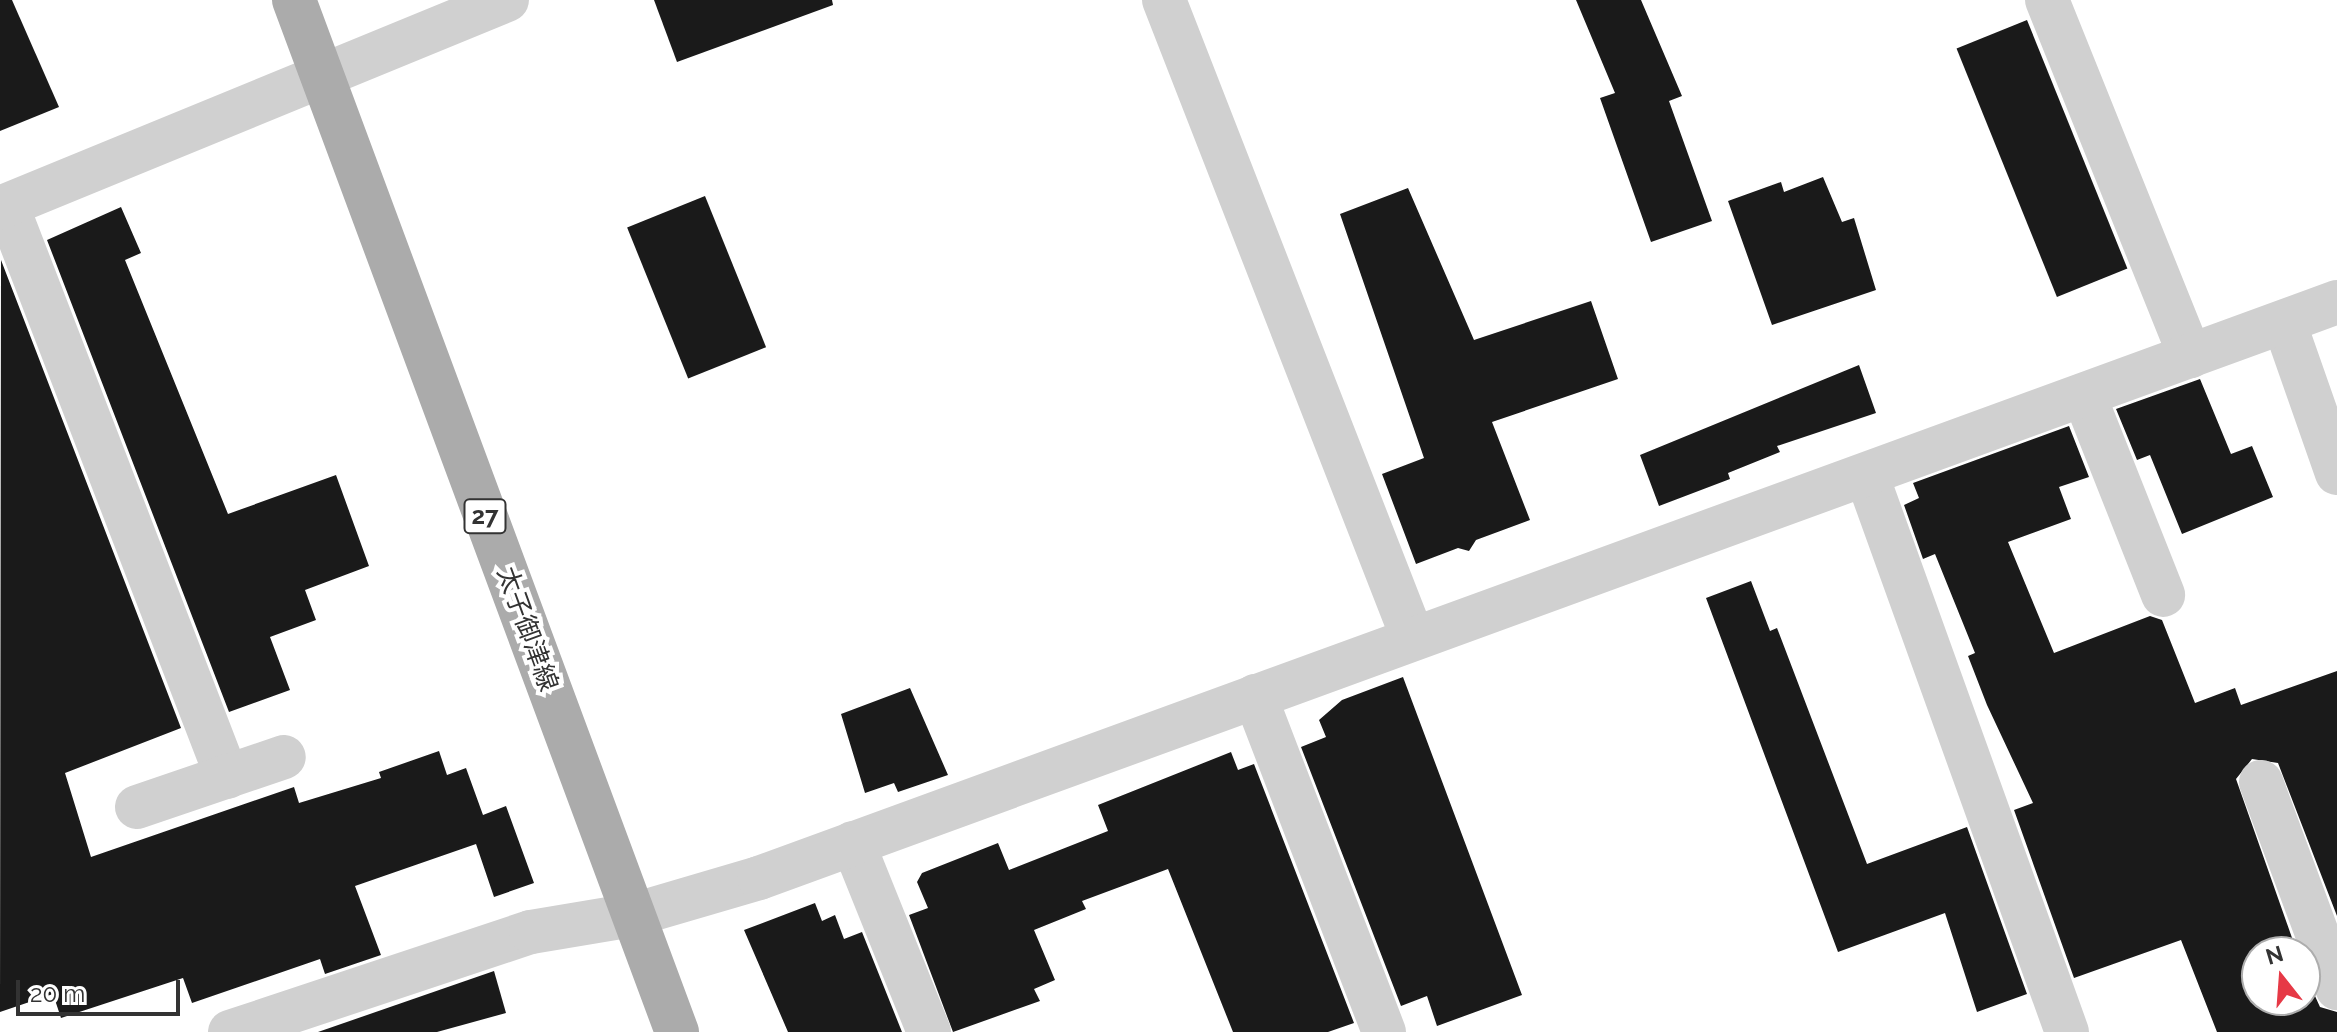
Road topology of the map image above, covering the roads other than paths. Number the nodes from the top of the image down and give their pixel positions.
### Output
1 (294, 0) edge
2 (1164, 0) edge
3 (2047, 0) edge
4 (499, 1) edge
5 (320, 73) junction
6 (4, 207) edge
7 (2337, 302) edge
8 (2284, 322) junction
9 (2190, 356) junction
10 (2084, 395) junction
11 (2337, 473) edge
12 (1867, 476) junction
13 (2163, 595) dead end
14 (1412, 636) junction
15 (1255, 696) junction
16 (284, 757) dead end
17 (227, 777) junction
18 (2261, 782) dead end
19 (137, 807) dead end
20 (853, 843) junction
21 (633, 915) junction
22 (2337, 988) edge
23 (230, 1032) edge
24 (677, 1032) edge
25 (929, 1032) edge
26 (1384, 1032) edge
27 (2067, 1032) edge

1 - 5 main road, 太子御津線 / 27
2 - 14 street
3 - 9 street
4 - 5 street
5 - 6 street
5 - 21 main road, 太子御津線 / 27
6 - 17 street
7 - 8 street
8 - 9 street
8 - 11 street
9 - 10 street
10 - 12 street
10 - 13 street
12 - 14 street
12 - 27 street
14 - 15 street
15 - 20 street
15 - 26 street
16 - 17 street
17 - 19 street
18 - 22 street
20 - 21 street
20 - 25 street
21 - 23 street
21 - 24 main road, 太子御津線 / 27

